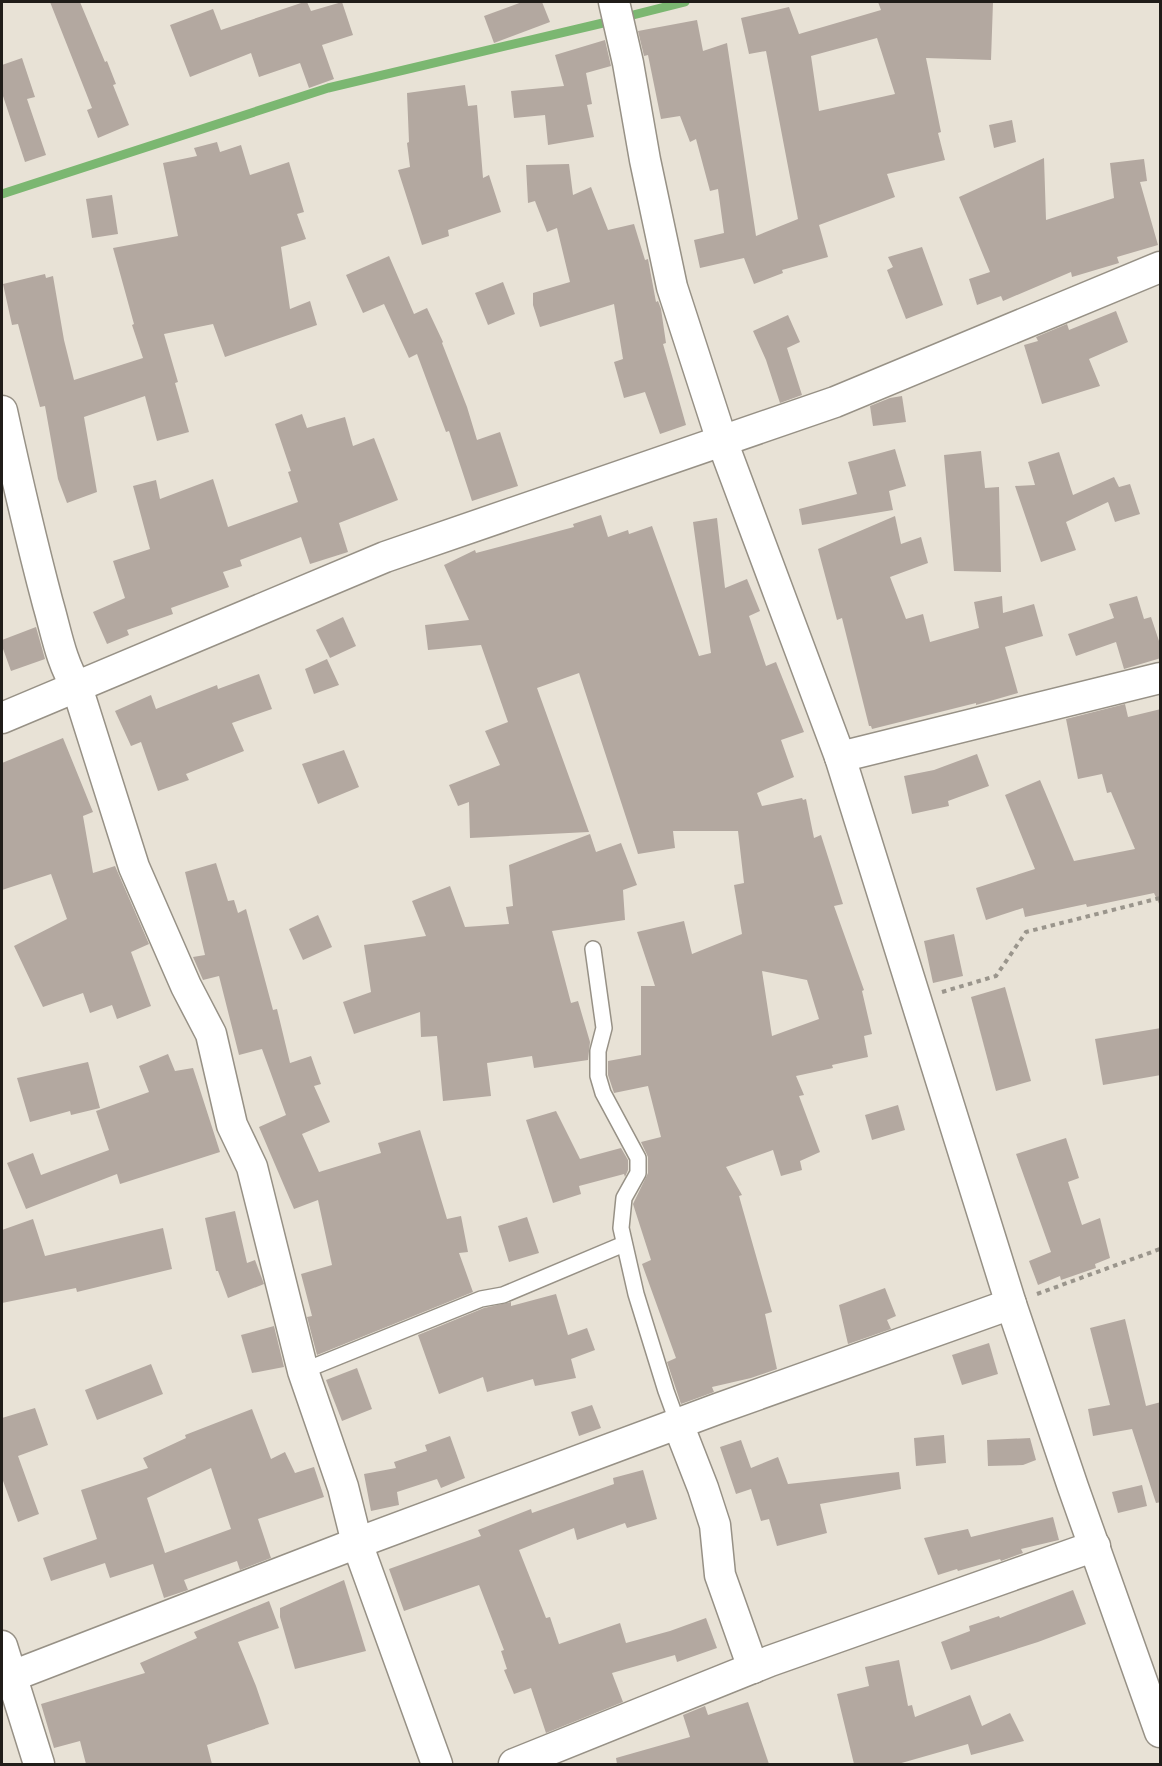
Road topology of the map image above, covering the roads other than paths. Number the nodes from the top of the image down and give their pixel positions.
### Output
1 (614, 2) edge
2 (1161, 267) edge
3 (2, 411) edge
4 (722, 441) junction
5 (1161, 678) edge
6 (77, 687) junction
7 (2, 718) edge
8 (840, 757) junction
9 (593, 949) dead end
10 (624, 1244) junction
11 (1011, 1304) junction
12 (303, 1371) junction
13 (678, 1424) junction
14 (357, 1543) junction
15 (1095, 1546) junction
16 (2, 1646) edge
17 (753, 1668) junction
18 (7, 1678) edge
19 (1161, 1732) edge
20 (39, 1764) edge
21 (437, 1764) edge
22 (514, 1764) edge

1 - 4 street
2 - 4 street
3 - 6 street
4 - 6 street
4 - 8 street
5 - 8 street
6 - 7 street
6 - 12 street
8 - 11 street
9 - 10 lane
10 - 12 lane
10 - 13 lane
11 - 13 street
11 - 15 street
12 - 14 street
13 - 14 street
13 - 17 street
14 - 18 street
14 - 21 street
15 - 17 street
15 - 19 street
16 - 18 street
17 - 22 street
18 - 20 street

